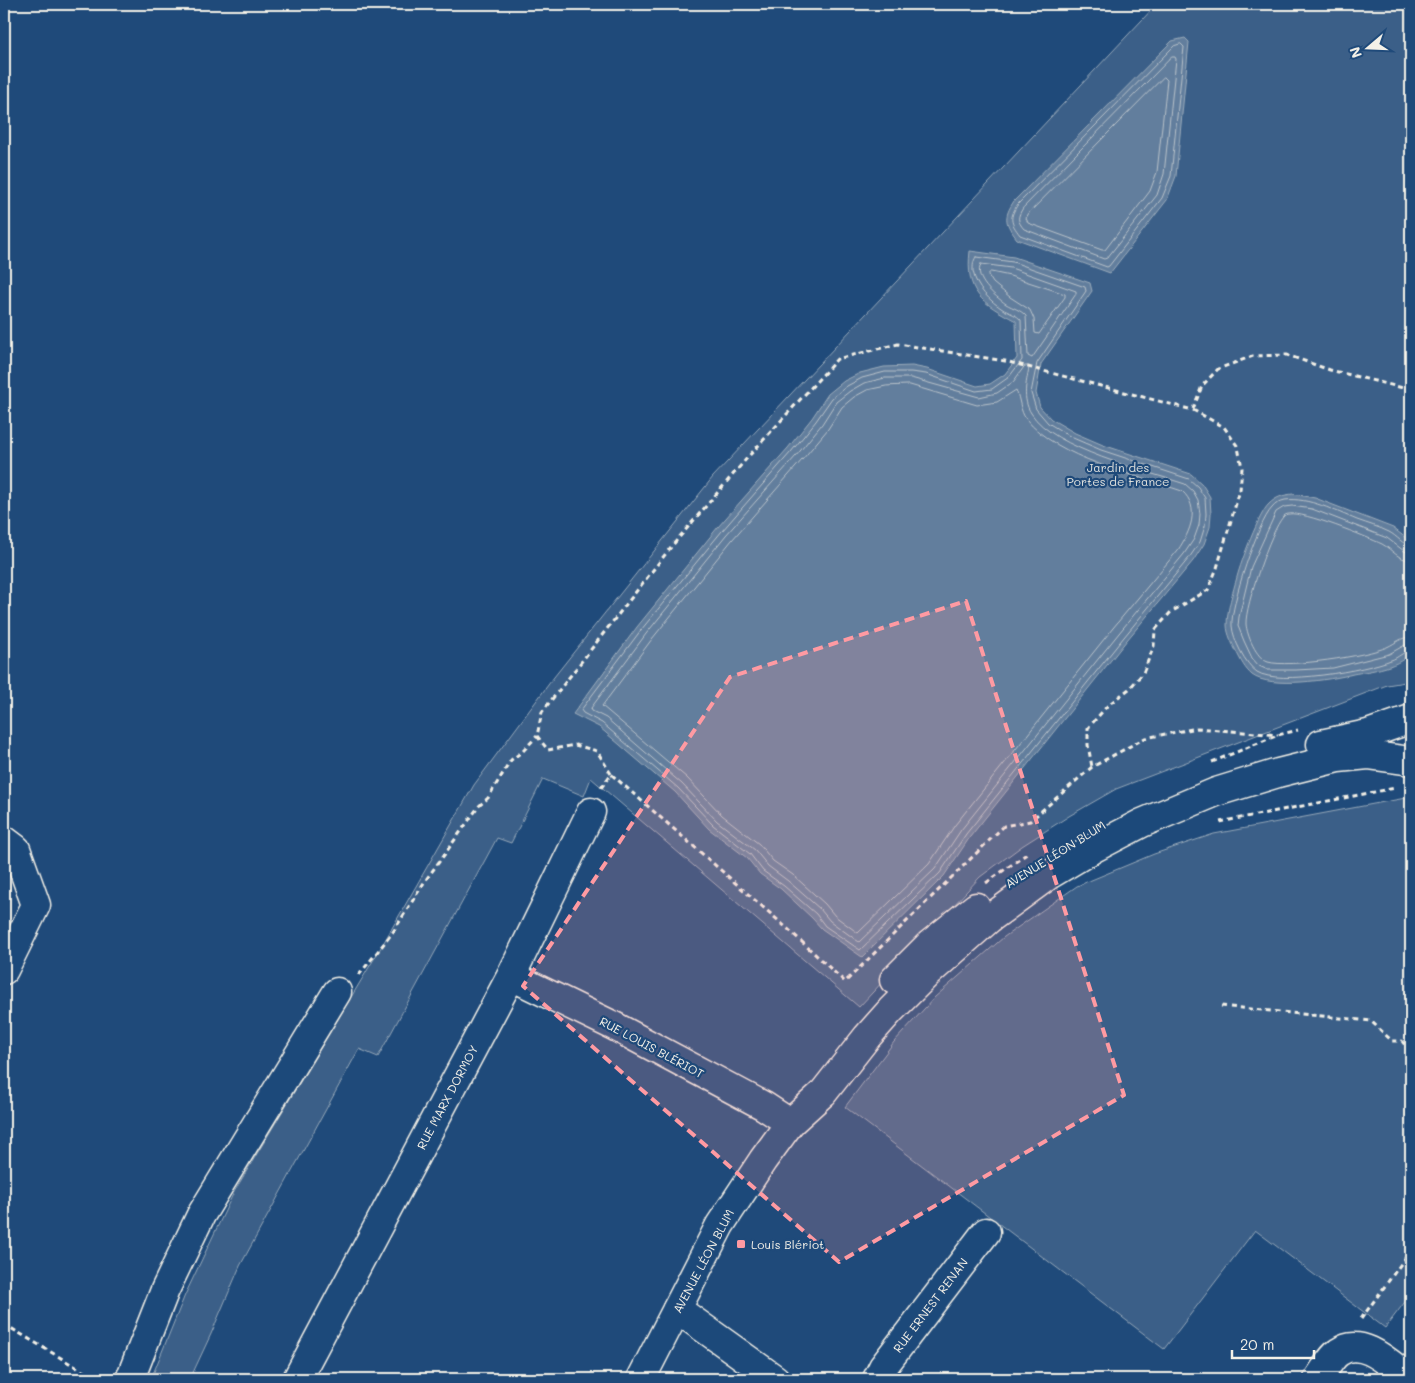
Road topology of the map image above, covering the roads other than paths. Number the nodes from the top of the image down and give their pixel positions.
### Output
1 (1411, 719) edge
2 (1411, 761) edge
3 (590, 812) road end
4 (4, 840) edge
5 (4, 970) edge
6 (511, 976) junction
7 (337, 992) road end
8 (790, 1124) junction
9 (986, 1232) dead end
10 (677, 1309) junction
11 (130, 1379) edge
12 (297, 1379) edge
13 (641, 1379) edge
14 (775, 1379) edge
15 (877, 1379) edge
16 (1318, 1379) edge
17 (1410, 1379) edge

1 - 8 street, AVENUE LÉON BLUM
2 - 8 street, AVENUE LÉON BLUM
3 - 6 street, RUE MARX DORMOY
4 - 5 street
6 - 8 street, RUE LOUIS BLÉRIOT
6 - 12 street, RUE MARX DORMOY
7 - 11 street
8 - 10 street, AVENUE LÉON BLUM
9 - 15 street, RUE ERNEST RENAN
10 - 13 street, AVENUE LÉON BLUM
10 - 14 street
16 - 17 street

